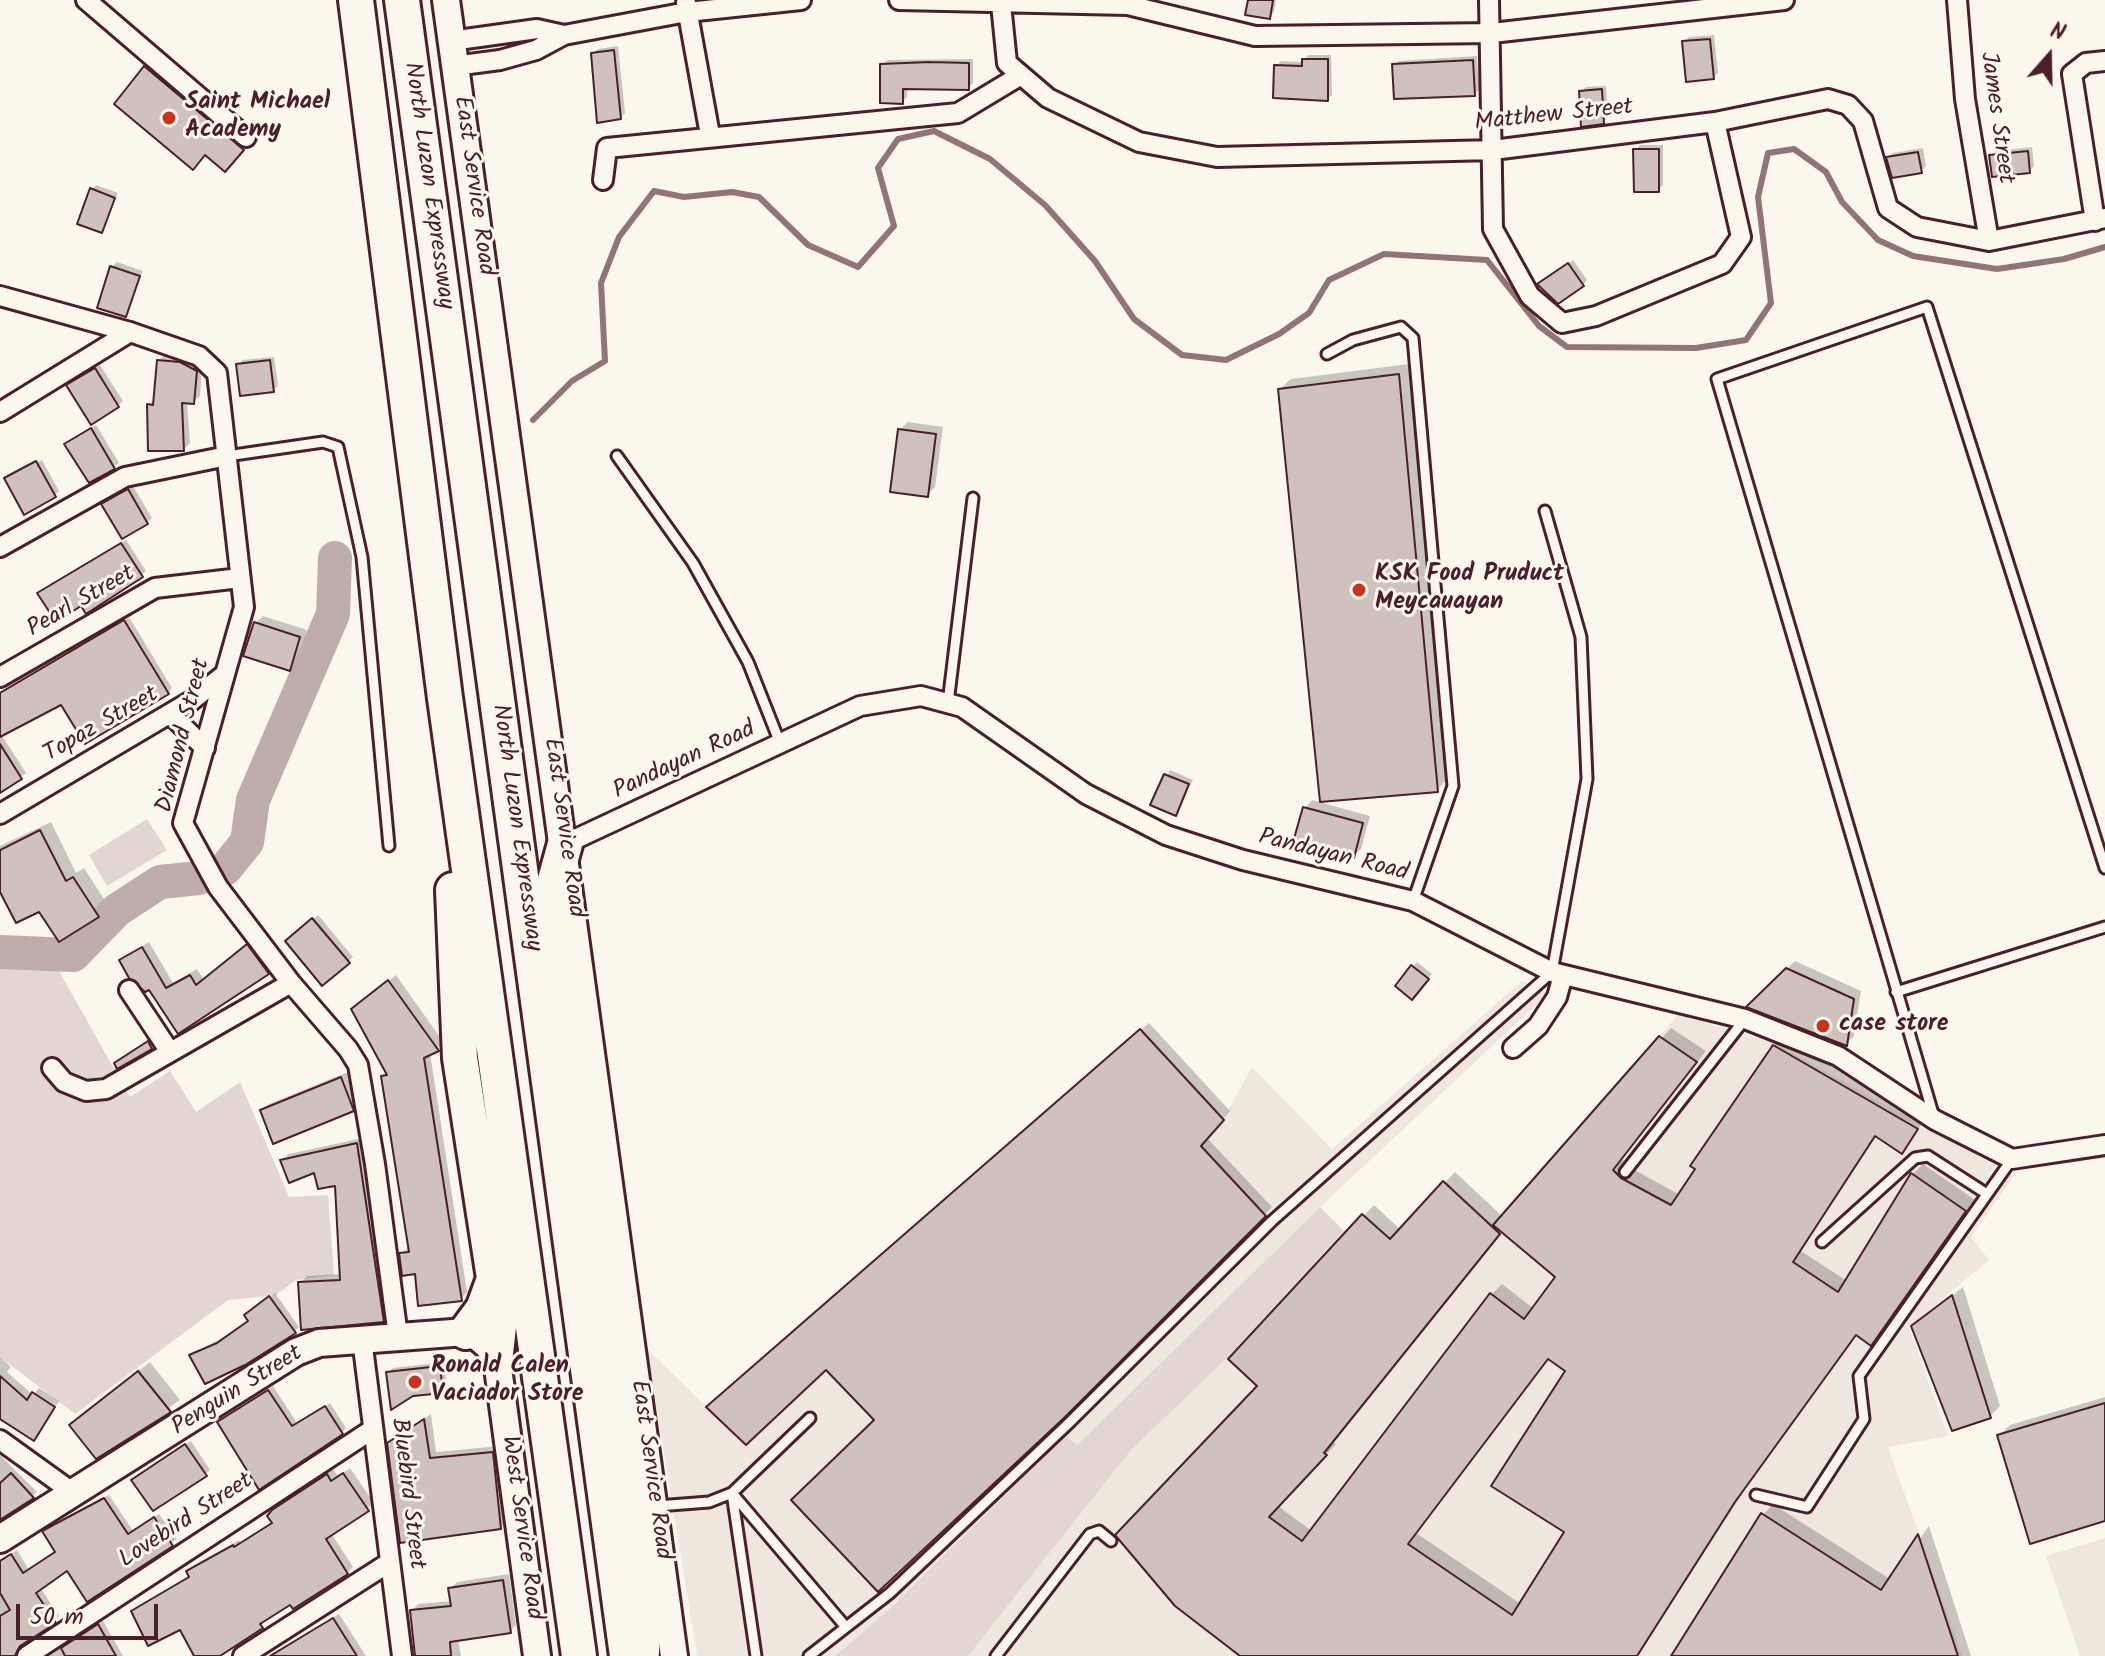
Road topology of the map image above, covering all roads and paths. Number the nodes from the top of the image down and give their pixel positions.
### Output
1 (86, 0) edge
2 (356, 0) edge
3 (402, 0) edge
4 (446, 0) edge
5 (801, 0) edge
6 (899, 0) edge
7 (1489, 0) edge
8 (1784, 0) edge
9 (1957, 0) edge
10 (1030, 2) edge
11 (1001, 4) junction
12 (686, 6) edge
13 (1492, 33) junction
14 (453, 54) junction
15 (2105, 61) edge
16 (1021, 75) junction
17 (1715, 122) junction
18 (710, 135) junction
19 (246, 137) dead end
20 (1493, 150) junction
21 (603, 180) dead end
22 (2100, 220) edge
23 (1989, 241) junction
24 (0, 296) edge
25 (130, 332) junction
26 (1327, 354) dead end
27 (0, 412) edge
28 (227, 456) junction
29 (617, 456) dead end
30 (973, 498) dead end
31 (1545, 511) dead end
32 (0, 547) edge
33 (240, 578) junction
34 (225, 674) junction
35 (0, 677) edge
36 (445, 698) junction
37 (948, 703) junction
38 (170, 714) junction
39 (780, 744) junction
40 (205, 748) junction
41 (0, 814) edge
42 (565, 844) junction
43 (389, 846) dead end
44 (2105, 868) edge
45 (1413, 901) junction
46 (2105, 927) edge
47 (1558, 974) junction
48 (291, 983) junction
49 (129, 990) dead end
50 (1896, 992) junction
51 (1745, 1019) junction
52 (1513, 1048) dead end
53 (170, 1052) junction
54 (52, 1068) dead end
55 (1935, 1120) junction
56 (2105, 1145) edge
57 (2012, 1159) junction
58 (1625, 1172) dead end
59 (1987, 1194) junction
60 (1822, 1242) dead end
61 (494, 1278) junction
62 (466, 1332) junction
63 (398, 1336) junction
64 (362, 1339) junction
65 (496, 1353) junction
66 (810, 1418) dead end
67 (373, 1429) junction
68 (0, 1440) edge
69 (732, 1493) junction
70 (75, 1494) junction
71 (1756, 1495) dead end
72 (654, 1506) junction
73 (0, 1539) edge
74 (1111, 1541) dead end
75 (390, 1562) junction
76 (845, 1626) junction
77 (27, 1656) edge
78 (243, 1656) edge
79 (402, 1656) edge
80 (537, 1656) edge
81 (579, 1656) edge
82 (627, 1656) edge
83 (642, 1656) edge
84 (674, 1656) edge
85 (756, 1656) edge
86 (809, 1656) edge
87 (996, 1656) edge

1 - 19 street
2 - 36 highway, North Luzon Expressway
3 - 82 highway, North Luzon Expressway
4 - 14 main road, East Service Road
5 - 12 street
6 - 11 street
7 - 13 street
8 - 13 street
9 - 23 street, James Street
10 - 11 street
10 - 13 street
11 - 16 street, Matthew Street
12 - 14 street
12 - 18 street
13 - 20 street
14 - 42 main road, East Service Road
15 - 22 street
16 - 18 street
16 - 20 street, Matthew Street
17 - 20 street, Matthew Street
17 - 20 street
17 - 23 street, Matthew Street
18 - 21 street
22 - 23 street, Matthew Street
24 - 25 street, Diamond Street
25 - 27 street
25 - 28 street, Diamond Street
26 - 45 lane
28 - 32 street
28 - 33 street, Diamond Street
28 - 43 lane
29 - 39 lane
30 - 37 lane
31 - 47 lane
33 - 34 street, Diamond Street
33 - 35 street, Pearl Street
34 - 38 street, Topaz Street
34 - 40 street, Diamond Street
36 - 61 highway
36 - 81 highway, North Luzon Expressway
37 - 39 street, Pandayan Road
37 - 45 street, Pandayan Road
38 - 40 street
38 - 41 street, Topaz Street
39 - 42 street, Pandayan Road
40 - 48 street, Diamond Street
42 - 72 main road, East Service Road
42 - 83 highway
44 - 50 lane
45 - 47 street, Pandayan Road
46 - 50 lane
47 - 51 street, Pandayan Road
47 - 52 street
47 - 76 lane
48 - 53 street
48 - 63 street, Diamond Street
49 - 53 street
50 - 55 lane
51 - 55 street, Pandayan Road
51 - 58 lane
53 - 54 street
55 - 57 street, Pandayan Road
56 - 57 street
57 - 59 lane
59 - 60 lane
59 - 71 lane
61 - 62 highway
61 - 65 highway
62 - 63 main road, Penguin Street
62 - 65 main road
63 - 64 main road, Penguin Street
64 - 67 street, Bluebird Street
64 - 70 main road, Penguin Street
65 - 80 main road, West Service Road
66 - 69 lane
67 - 75 street, Bluebird Street
67 - 77 street, Lovebird Street
68 - 70 street
69 - 72 lane
69 - 76 lane
69 - 85 lane
70 - 73 main road, Penguin Street
72 - 84 main road, East Service Road
74 - 87 lane
75 - 78 street
75 - 79 street, Bluebird Street
76 - 86 lane

